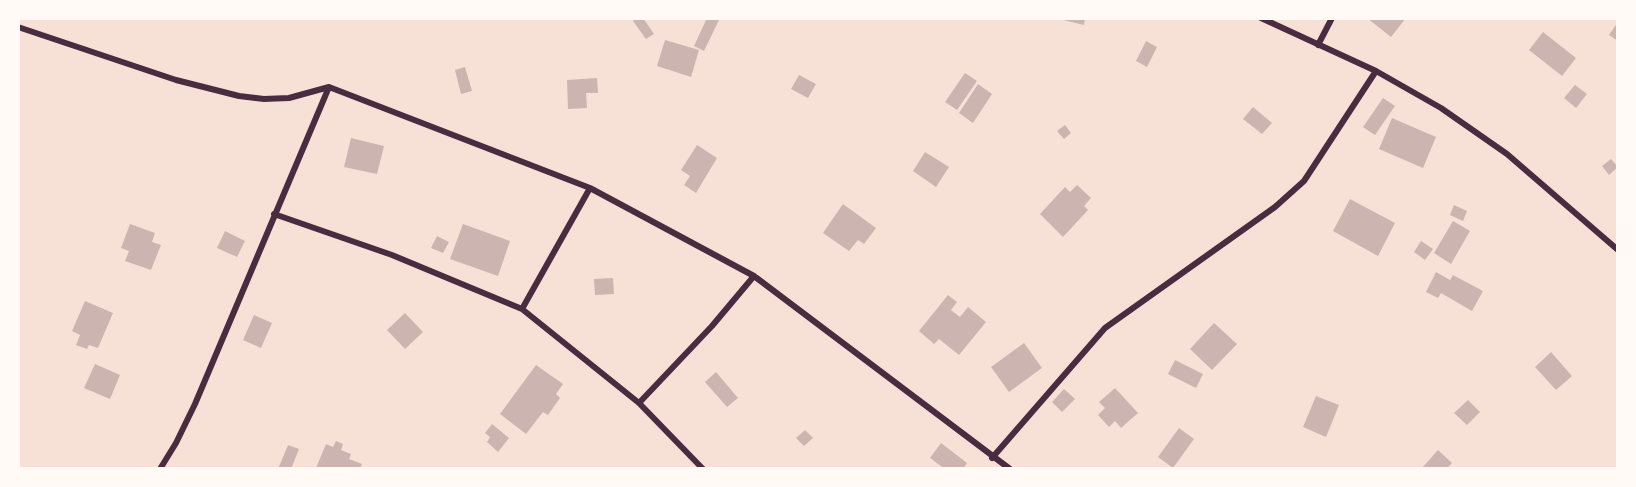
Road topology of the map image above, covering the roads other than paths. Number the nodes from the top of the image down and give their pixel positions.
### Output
1 (1261, 18) edge
2 (1332, 18) edge
3 (18, 27) edge
4 (1318, 45) junction
5 (1376, 71) junction
6 (329, 87) junction
7 (590, 188) junction
8 (274, 214) junction
9 (1618, 250) edge
10 (754, 276) junction
11 (522, 309) junction
12 (639, 403) junction
13 (992, 458) junction
14 (160, 469) edge
15 (703, 469) edge
16 (1010, 469) edge

1 - 4 street
2 - 4 street
3 - 6 street
4 - 5 street
5 - 9 street
5 - 13 street
6 - 7 street
6 - 8 street
7 - 10 street
7 - 11 street
8 - 11 street
8 - 14 street
10 - 12 street
10 - 13 street
11 - 12 street
12 - 15 street
13 - 16 street

